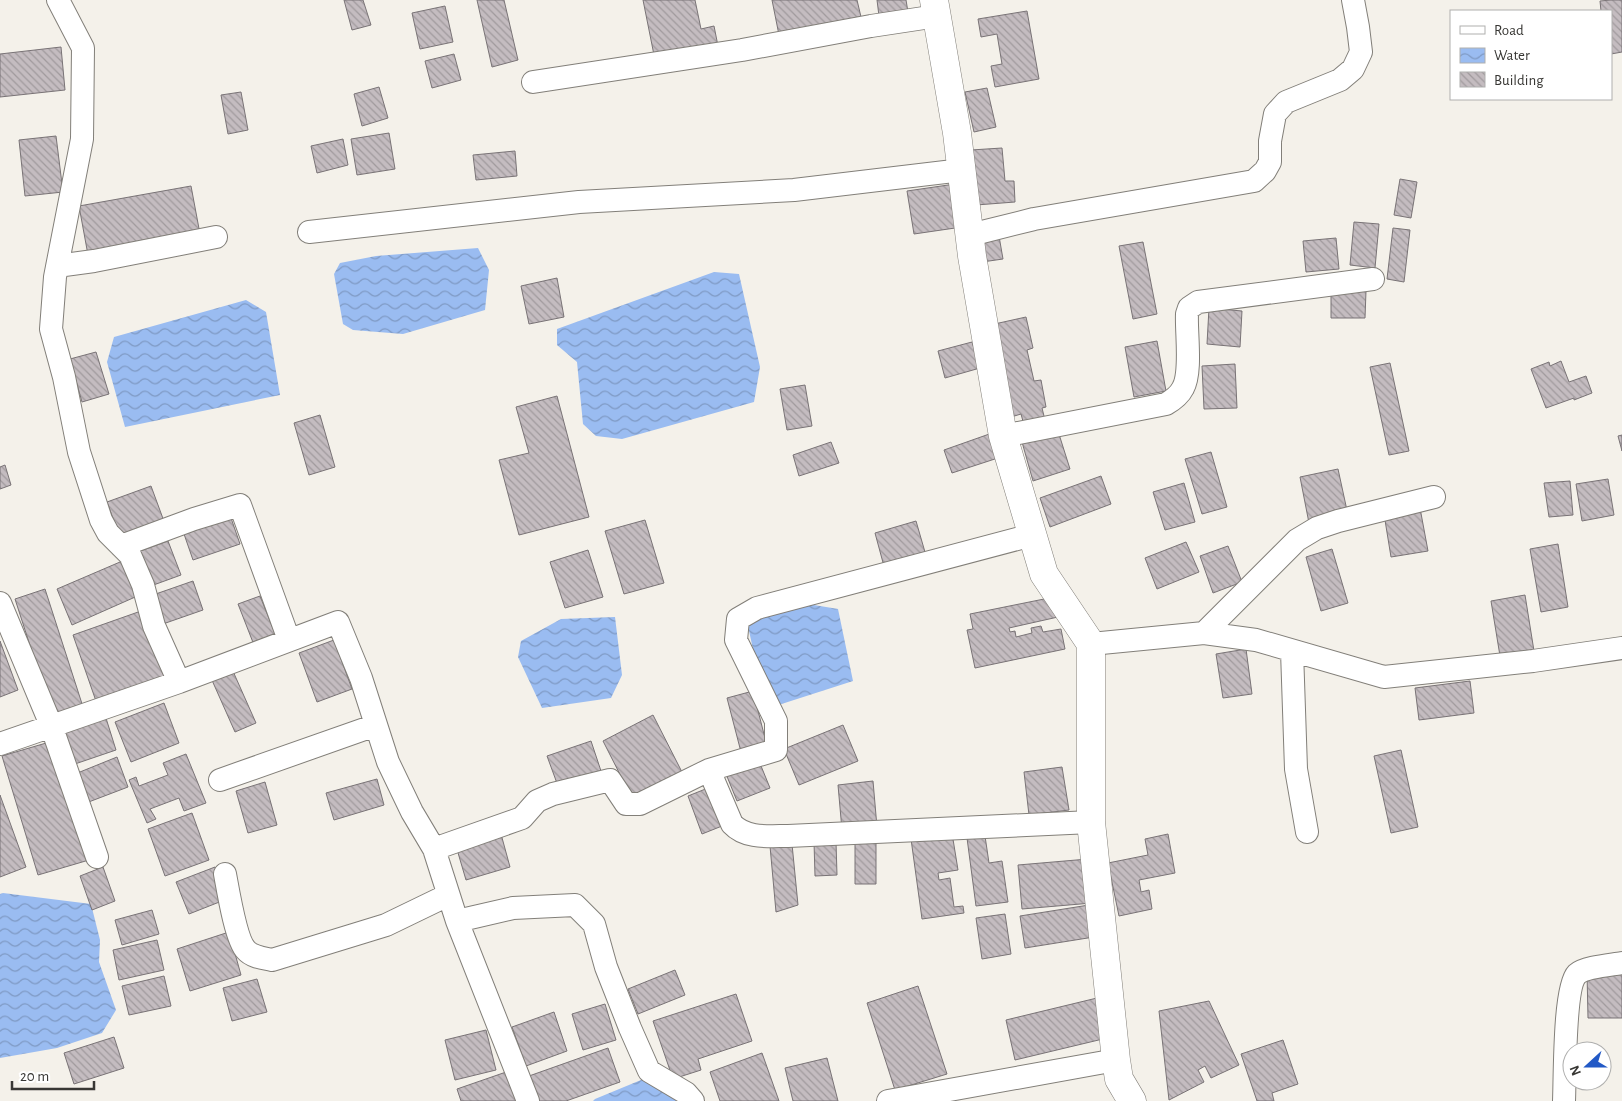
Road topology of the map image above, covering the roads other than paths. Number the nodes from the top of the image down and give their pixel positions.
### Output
1 (58, 0) edge
2 (1353, 0) edge
3 (936, 8) edge
4 (534, 82) dead end
5 (962, 170) junction
6 (309, 232) dead end
7 (970, 235) junction
8 (216, 237) dead end
9 (57, 266) junction
10 (1372, 279) dead end
11 (1003, 436) junction
12 (1434, 498) dead end
13 (1032, 535) junction
14 (120, 546) junction
15 (0, 603) edge
16 (1204, 633) junction
17 (289, 640) junction
18 (1091, 644) junction
19 (1622, 648) edge
20 (1292, 651) junction
21 (178, 682) junction
22 (52, 725) junction
23 (376, 725) junction
24 (0, 744) edge
25 (709, 770) junction
26 (220, 780) dead end
27 (1091, 822) junction
28 (1307, 832) dead end
29 (434, 849) junction
30 (98, 858) dead end
31 (225, 874) dead end
32 (448, 895) junction
33 (457, 921) junction
34 (1622, 963) edge
35 (1116, 1060) junction
36 (528, 1101) edge
37 (693, 1101) edge
38 (888, 1101) edge
39 (1132, 1101) edge
40 (1564, 1101) edge

1 - 9 street
2 - 7 street
3 - 4 street
3 - 5 street
5 - 6 street
5 - 7 street
7 - 11 street
8 - 9 street
9 - 14 street
10 - 11 street
11 - 13 street
12 - 16 street
13 - 18 street
13 - 25 street
14 - 17 street
14 - 21 street
15 - 22 street
16 - 18 street
16 - 20 street
17 - 21 street
17 - 23 street
18 - 27 street
19 - 20 street
20 - 28 street
21 - 22 street
22 - 24 street
22 - 30 street
23 - 26 street
23 - 29 street
25 - 27 street
25 - 29 street
27 - 35 street
29 - 32 street
31 - 32 street
32 - 33 street
33 - 36 street
33 - 37 street
34 - 40 street
35 - 38 street
35 - 39 street

